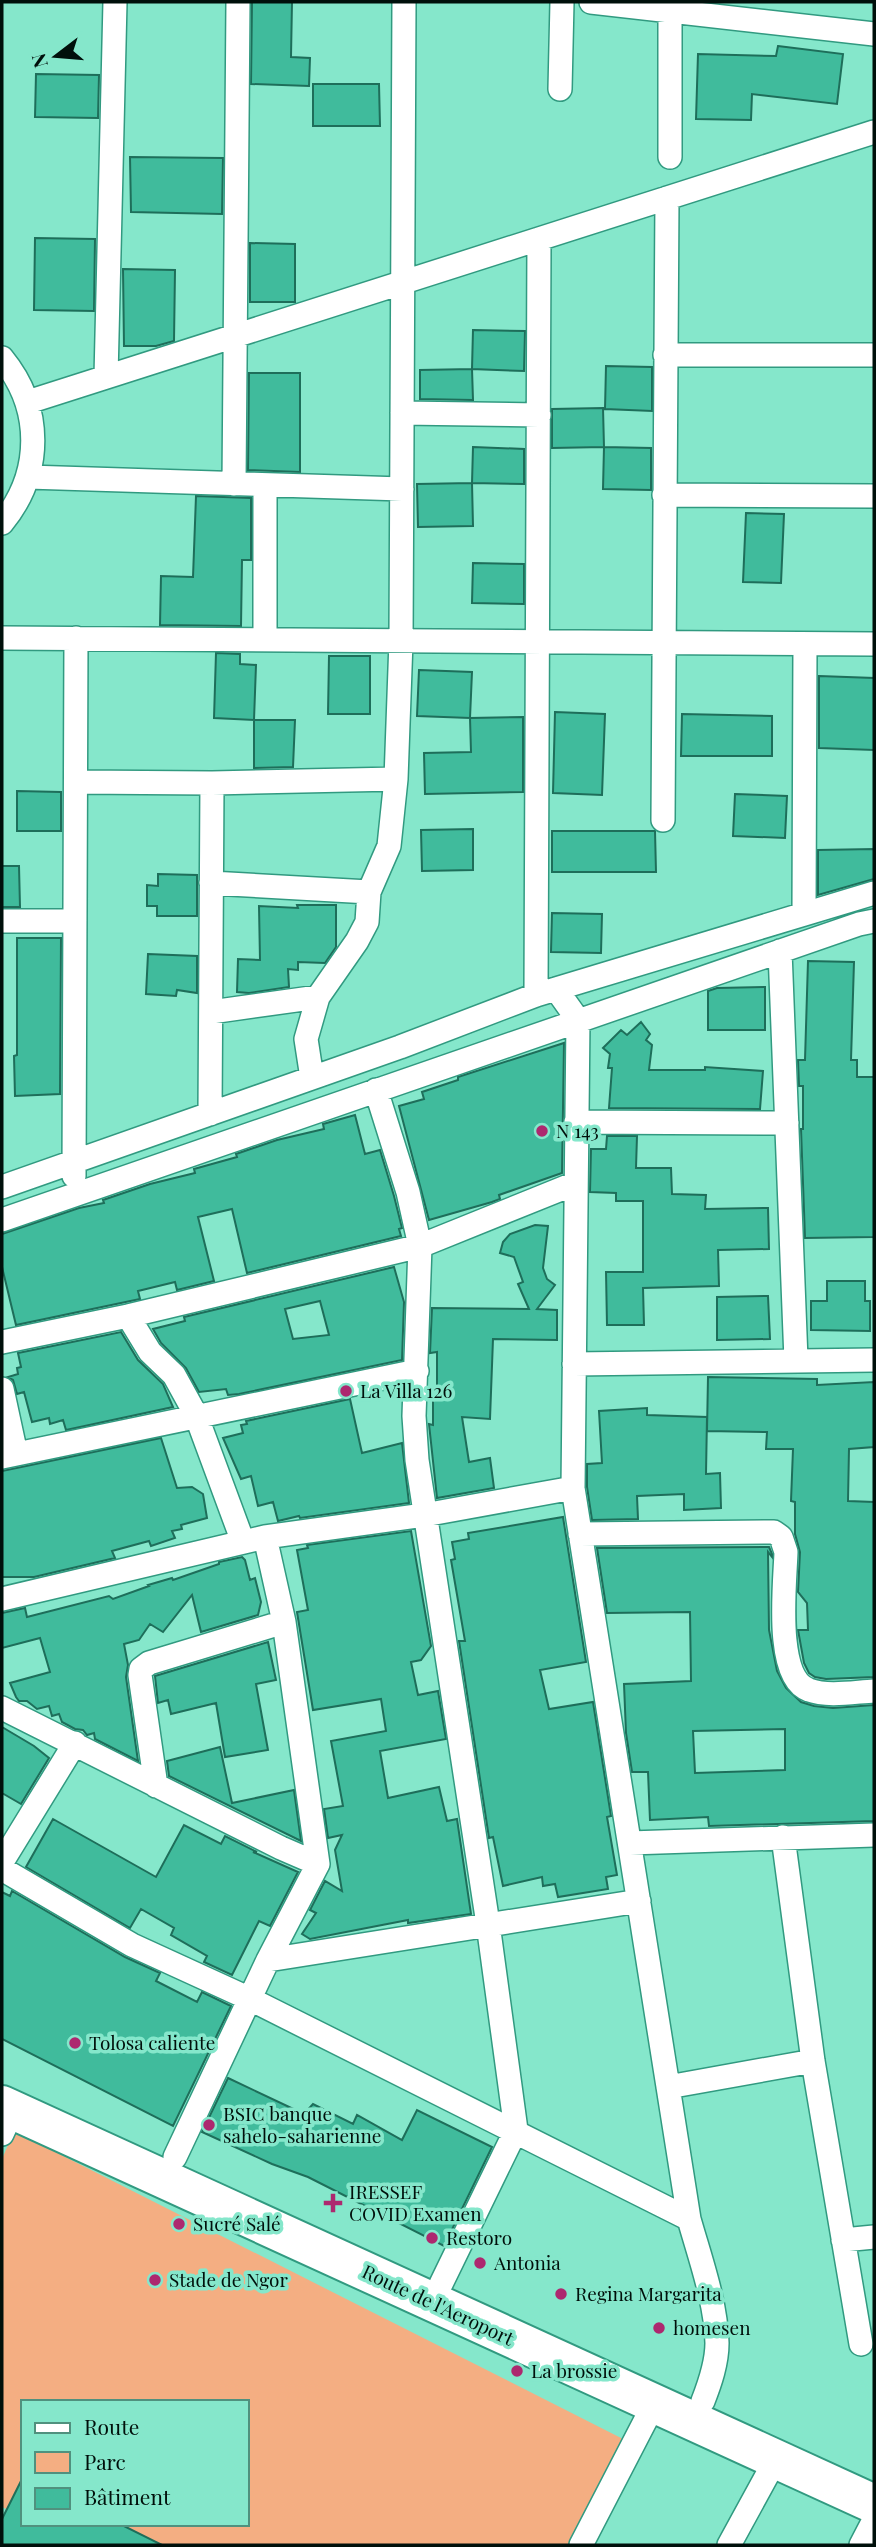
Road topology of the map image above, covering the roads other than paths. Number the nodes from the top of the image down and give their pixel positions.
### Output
1 (115, 2) edge
2 (238, 2) edge
3 (404, 2) edge
4 (562, 2) edge
5 (592, 2) edge
6 (670, 11) junction
7 (744, 11) edge
8 (874, 34) edge
9 (560, 89) dead end
10 (874, 132) edge
11 (670, 157) dead end
12 (667, 198) junction
13 (539, 239) junction
14 (403, 282) junction
15 (235, 336) junction
16 (665, 355) junction
17 (874, 355) edge
18 (2, 358) edge
19 (106, 377) junction
20 (28, 402) junction
21 (402, 414) junction
22 (539, 415) junction
23 (28, 477) junction
24 (234, 484) junction
25 (265, 485) junction
26 (402, 489) junction
27 (664, 495) junction
28 (874, 496) edge
29 (2, 523) edge
30 (2, 638) edge
31 (76, 638) junction
32 (265, 639) junction
33 (401, 640) junction
34 (537, 642) junction
35 (664, 643) junction
36 (805, 644) junction
37 (874, 644) edge
38 (396, 779) junction
39 (76, 782) junction
40 (212, 783) junction
41 (663, 820) dead end
42 (211, 883) junction
43 (369, 892) junction
44 (874, 892) edge
45 (804, 914) junction
46 (2, 921) edge
47 (75, 921) junction
48 (874, 921) edge
49 (780, 951) junction
50 (546, 992) junction
51 (318, 997) junction
52 (211, 1012) junction
53 (578, 1020) junction
54 (312, 1078) junction
55 (376, 1090) junction
56 (210, 1114) junction
57 (576, 1122) junction
58 (787, 1123) junction
59 (74, 1161) junction
60 (576, 1183) junction
61 (2, 1187) edge
62 (74, 1194) junction
63 (2, 1220) edge
64 (420, 1246) junction
65 (128, 1315) junction
66 (2, 1342) edge
67 (796, 1360) junction
68 (874, 1360) edge
69 (574, 1364) junction
70 (416, 1371) junction
71 (2, 1389) edge
72 (196, 1416) junction
73 (9, 1455) edge
74 (573, 1489) junction
75 (424, 1516) junction
76 (580, 1534) junction
77 (265, 1537) junction
78 (243, 1542) junction
79 (2, 1599) edge
80 (284, 1622) junction
81 (874, 1691) edge
82 (2, 1708) edge
83 (75, 1743) junction
84 (156, 1786) junction
85 (874, 1835) edge
86 (783, 1837) junction
87 (630, 1843) junction
88 (2, 1862) edge
89 (318, 1864) junction
90 (2, 1869) edge
91 (639, 1900) junction
92 (488, 1924) junction
93 (268, 1960) junction
94 (250, 1998) junction
95 (813, 2061) junction
96 (668, 2088) junction
97 (5, 2107) edge
98 (516, 2130) junction
99 (175, 2157) junction
100 (689, 2219) junction
101 (874, 2237) edge
102 (843, 2240) junction
103 (441, 2284) junction
104 (862, 2344) dead end
105 (703, 2401) junction
106 (654, 2404) junction
107 (776, 2459) junction
108 (874, 2478) edge
109 (874, 2504) edge
110 (874, 2520) edge
111 (580, 2545) edge
112 (729, 2545) edge
113 (861, 2545) edge

1 - 19 street
2 - 15 street
3 - 14 street
4 - 9 street
5 - 6 street
6 - 7 street
6 - 11 street
7 - 8 street
10 - 12 street
12 - 13 street
12 - 16 street
13 - 14 street
13 - 22 street
14 - 15 street
14 - 21 street
15 - 19 street
15 - 24 street
16 - 17 street
16 - 27 street
18 - 20 street
19 - 20 street
20 - 23 street
21 - 22 street
21 - 26 street
22 - 34 street
23 - 24 street
23 - 29 street
24 - 25 street
25 - 26 street
25 - 32 street
26 - 33 street
27 - 28 street
27 - 35 street
30 - 31 street
31 - 32 street
31 - 39 street
32 - 33 street
33 - 34 street
33 - 38 street
34 - 35 street
34 - 50 street
35 - 36 street
35 - 41 street
36 - 37 street
36 - 45 street
38 - 40 street
38 - 43 street
39 - 40 street
39 - 47 street
40 - 42 street
42 - 43 street
42 - 52 street
43 - 51 street
44 - 45 street
45 - 50 street
46 - 47 street
47 - 59 street
48 - 49 street
49 - 53 street
49 - 58 street
50 - 53 street
50 - 54 street
51 - 52 street
51 - 54 street
52 - 56 street
53 - 55 street
53 - 57 street
54 - 56 street
55 - 62 street
55 - 64 street
56 - 59 street
57 - 58 street
57 - 60 street
58 - 67 street
59 - 61 street
59 - 62 street
60 - 64 street
60 - 69 street
62 - 63 street
64 - 65 street
64 - 70 street
65 - 66 street
65 - 72 street
67 - 68 street
67 - 69 street
69 - 74 street
70 - 72 street
70 - 75 street
71 - 73 street
72 - 73 street
72 - 78 street
74 - 75 street
74 - 76 street
75 - 77 street
75 - 92 street
76 - 81 street
76 - 87 street
77 - 78 street
77 - 80 street
78 - 79 street
80 - 84 street
80 - 89 street
82 - 83 street
83 - 84 street
83 - 88 street
84 - 89 street
85 - 86 street
86 - 87 street
86 - 95 street
87 - 91 street
89 - 93 street
90 - 94 street
91 - 92 street
91 - 96 street
92 - 93 street
92 - 98 street
93 - 94 street
94 - 98 street
94 - 99 street
95 - 96 street
95 - 102 street
96 - 100 street
97 - 99 highway, Route de l'Aeroport
97 - 106 highway, Route de l'Aeroport
98 - 100 street
98 - 103 street
99 - 103 highway, Route de l'Aeroport
100 - 105 street
101 - 102 street
102 - 104 street
103 - 105 highway, Route de l'Aeroport
105 - 108 highway, Route de l'Aeroport
106 - 107 highway, Route de l'Aeroport
106 - 111 street
107 - 109 highway, Route de l'Aeroport
107 - 112 street
110 - 113 street

